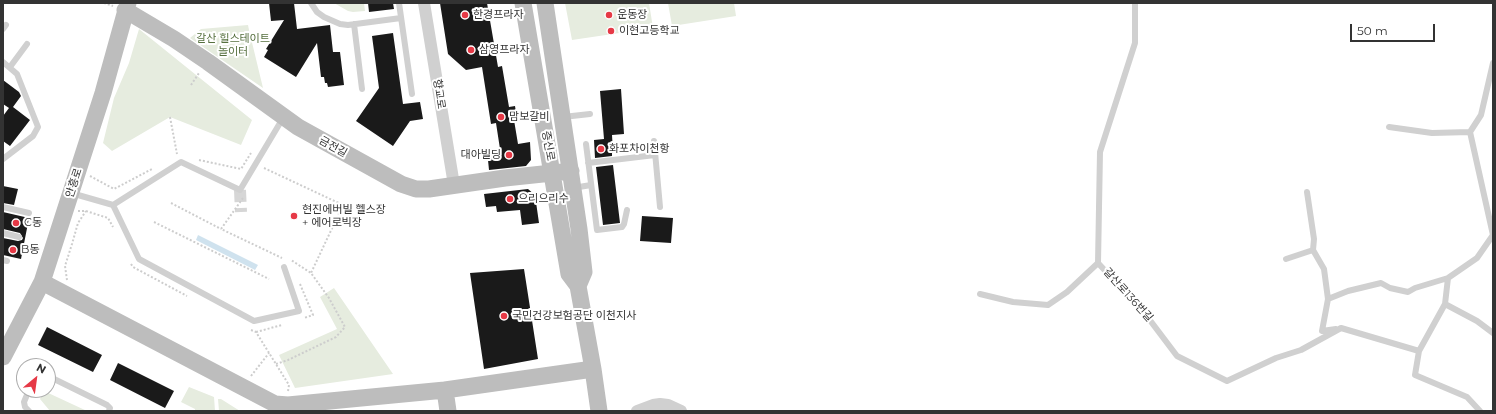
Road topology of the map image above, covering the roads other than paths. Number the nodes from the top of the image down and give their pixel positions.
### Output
1 (311, 3) edge
2 (399, 3) edge
3 (424, 3) edge
4 (523, 3) edge
5 (545, 3) edge
6 (1135, 3) edge
7 (126, 6) edge
8 (401, 18) junction
9 (354, 24) junction
10 (27, 44) dead end
11 (3, 62) edge
12 (1493, 63) edge
13 (10, 67) junction
14 (362, 89) dead end
15 (412, 94) dead end
16 (590, 114) dead end
17 (283, 117) junction
18 (562, 117) junction
19 (1389, 127) dead end
20 (1470, 132) junction
21 (654, 141) dead end
22 (586, 144) dead end
23 (655, 155) junction
24 (3, 159) edge
25 (588, 163) junction
26 (570, 171) junction
27 (552, 173) junction
28 (454, 185) junction
29 (591, 185) junction
30 (574, 188) junction
31 (1307, 192) dead end
32 (71, 193) junction
33 (113, 205) junction
34 (3, 207) edge
35 (660, 207) dead end
36 (627, 210) dead end
37 (29, 213) dead end
38 (588, 230) junction
39 (3, 233) edge
40 (20, 237) dead end
41 (1313, 250) junction
42 (1286, 259) dead end
43 (1098, 263) junction
44 (284, 267) dead end
45 (1448, 278) junction
46 (42, 282) junction
47 (578, 286) junction
48 (980, 294) dead end
49 (1328, 298) junction
50 (1445, 304) junction
51 (1341, 328) junction
52 (1493, 332) edge
53 (1419, 351) junction
54 (3, 357) edge
55 (593, 369) junction
56 (56, 380) edge
57 (445, 390) junction
58 (26, 398) edge
59 (29, 411) edge
60 (109, 411) edge
61 (448, 411) edge
62 (599, 411) edge
63 (637, 411) edge
64 (681, 411) edge
65 (1480, 411) edge

1 - 9 lane
2 - 8 lane
3 - 28 street, 향교로
4 - 27 street, 증신로
5 - 18 street, 증신로
6 - 43 lane, 갈산로136번길
7 - 17 street, 금전길
7 - 32 street, 안흥로
8 - 9 lane
8 - 15 lane
9 - 14 lane
10 - 13 lane
11 - 13 lane
12 - 20 lane
13 - 24 lane
16 - 18 lane
17 - 28 street, 금전길
17 - 33 lane
18 - 26 street, 증신로
19 - 20 lane
20 - 45 lane
21 - 23 lane
22 - 25 lane
23 - 25 lane
23 - 35 lane
25 - 29 lane
26 - 27 street, 금전길
26 - 30 street, 증신로
27 - 28 street, 금전길
27 - 47 street, 증신로
29 - 30 lane
29 - 38 lane
30 - 38 street, 증신로
31 - 41 lane
32 - 33 lane
32 - 46 street, 안흥로
33 - 44 lane
34 - 37 lane
36 - 38 lane
38 - 47 street, 증신로
39 - 40 lane
41 - 42 lane
41 - 49 lane
43 - 48 lane
43 - 51 lane, 갈산로136번길
45 - 49 lane
45 - 50 lane
46 - 54 street, 안흥로
46 - 57 street
47 - 55 street, 증신로
49 - 51 lane
50 - 52 lane
50 - 53 lane
51 - 53 lane
53 - 65 lane
55 - 57 street
55 - 62 street, 증신로
56 - 60 lane
57 - 61 street
58 - 59 lane
63 - 64 street

